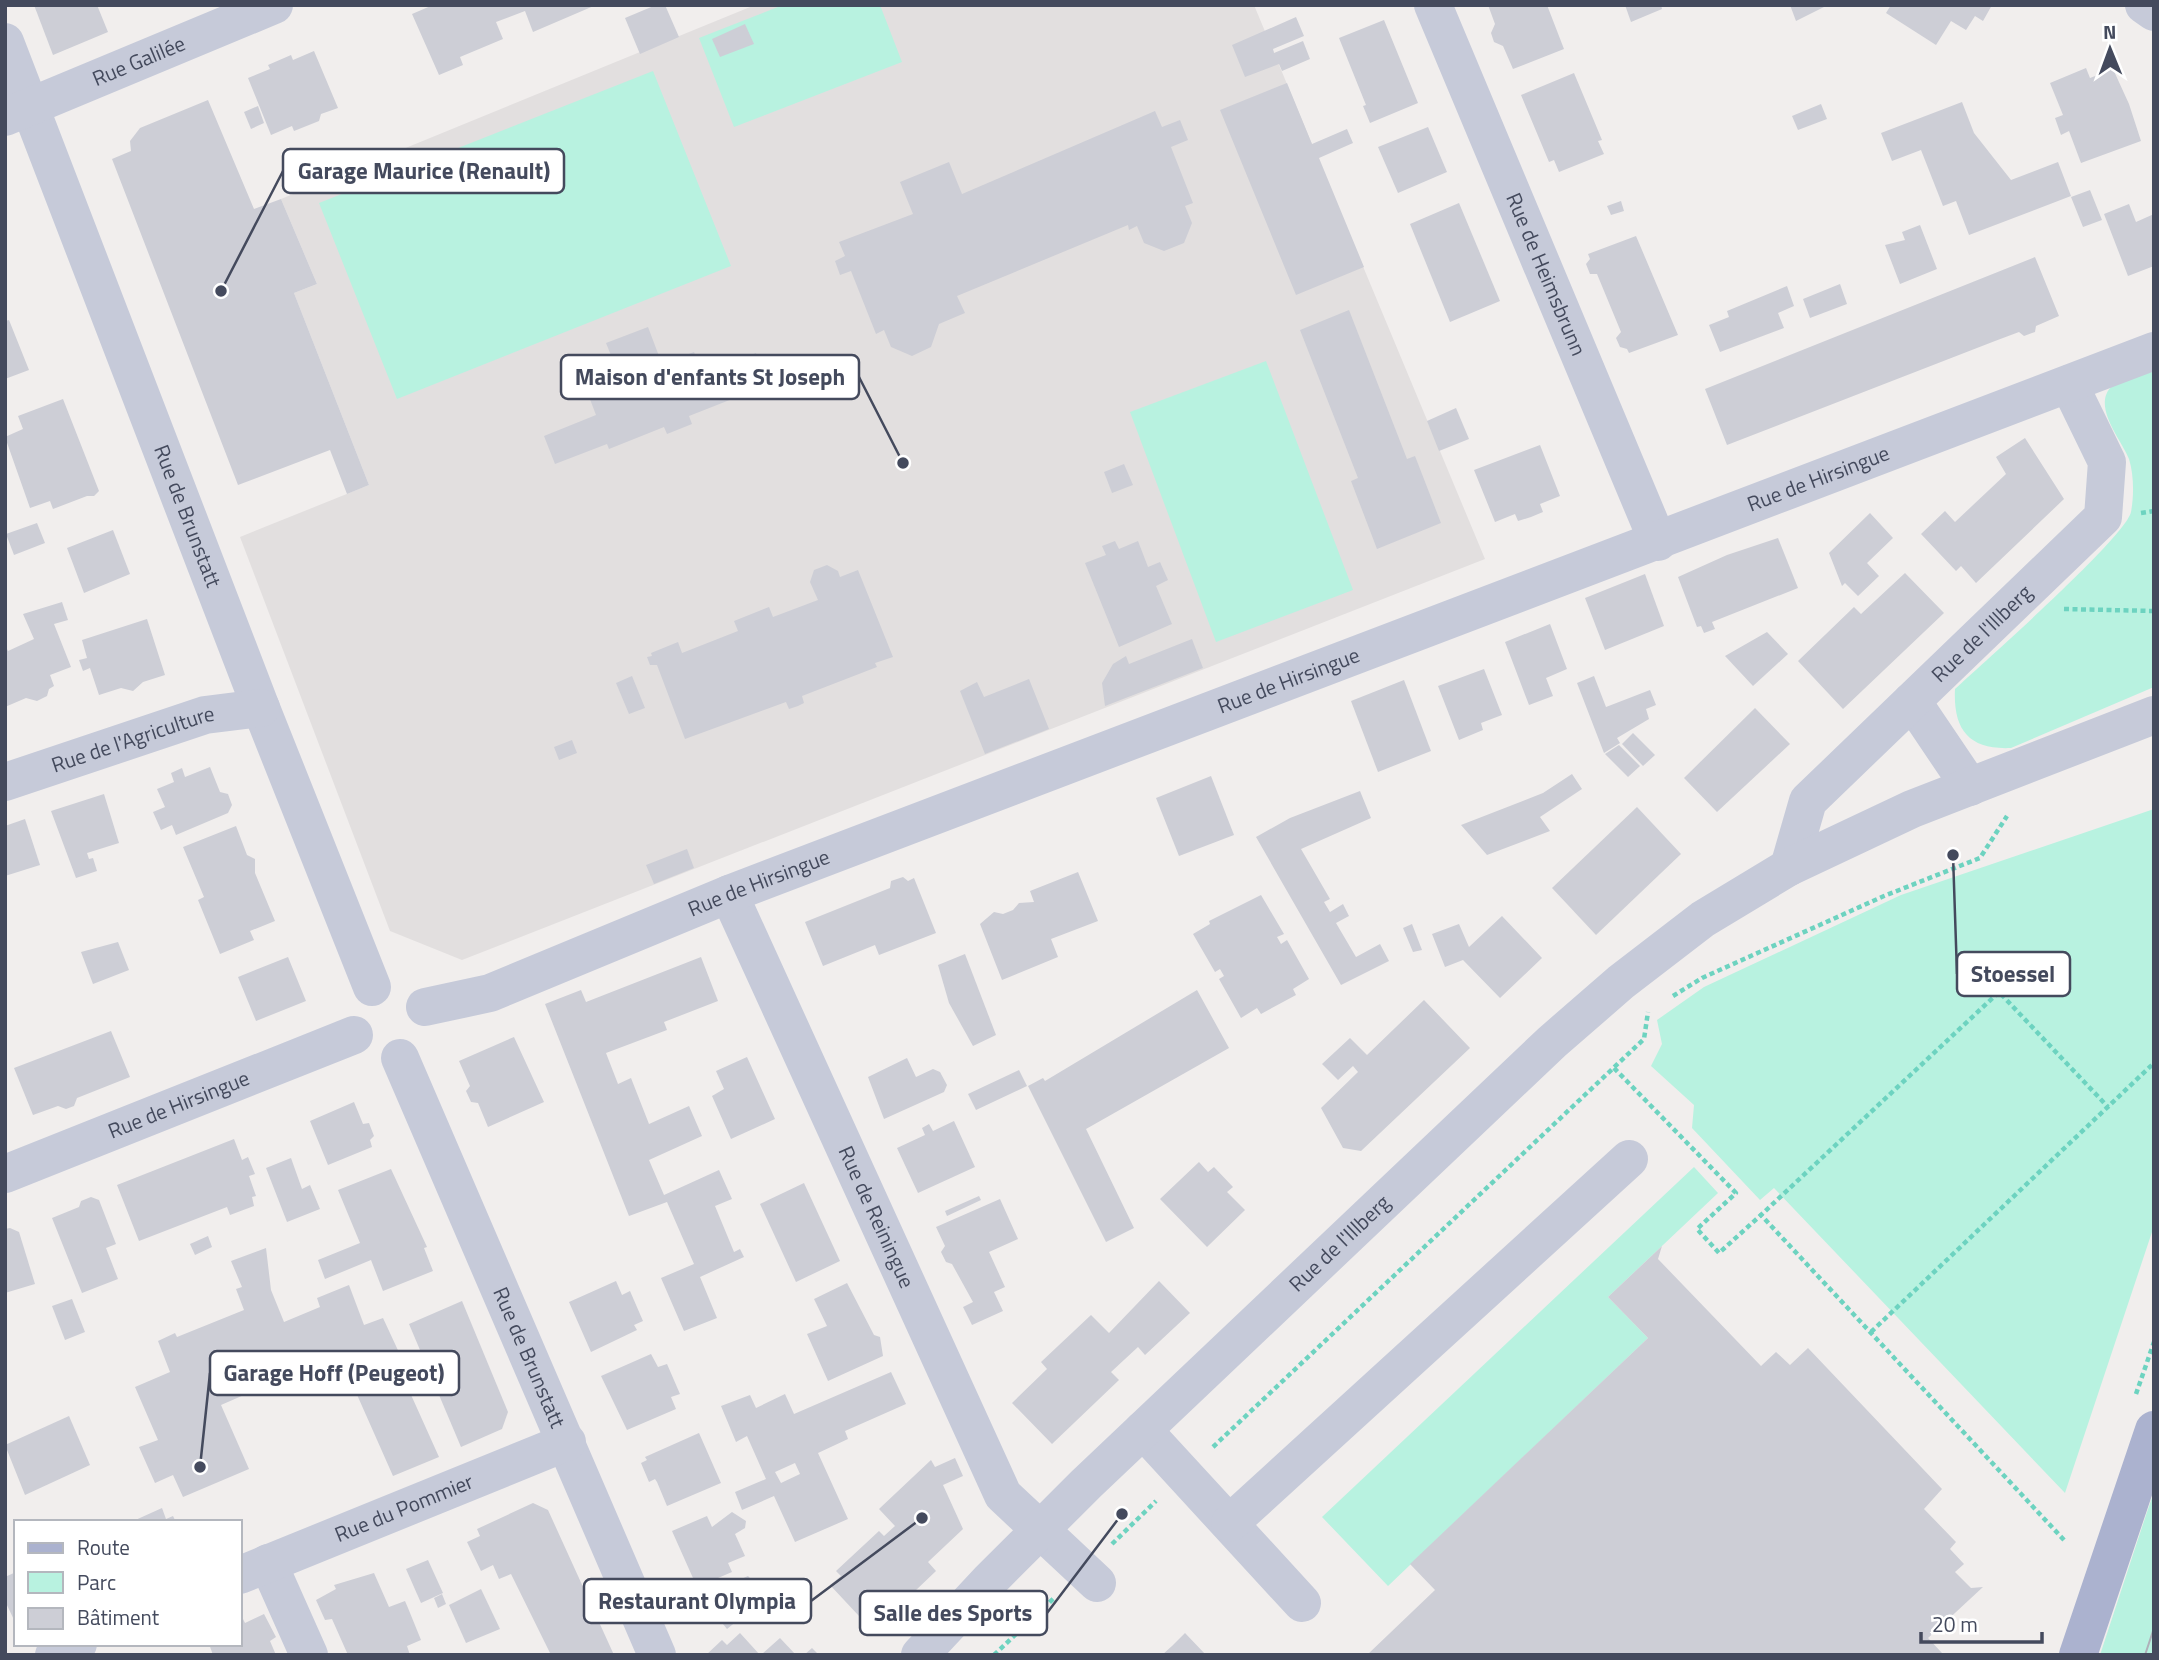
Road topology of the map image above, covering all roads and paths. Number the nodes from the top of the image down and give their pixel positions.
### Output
1 (274, 5) edge
2 (1433, 5) edge
3 (2144, 5) edge
4 (2154, 12) edge
5 (5, 42) edge
6 (19, 112) edge
7 (2154, 351) edge
8 (2069, 384) junction
9 (1658, 542) junction
10 (2035, 582) junction
11 (2154, 611) edge
12 (1912, 701) junction
13 (261, 708) junction
14 (2154, 715) edge
15 (5, 782) edge
16 (1970, 787) junction
17 (2009, 814) dead end
18 (1789, 867) junction
19 (729, 894) junction
20 (372, 987) junction
21 (1668, 999) dead end
22 (1657, 1006) dead end
23 (425, 1007) junction
24 (354, 1035) junction
25 (400, 1058) junction
26 (2154, 1063) edge
27 (1614, 1068) junction
28 (2108, 1107) junction
29 (1629, 1159) dead end
30 (5, 1174) edge
31 (1761, 1215) junction
32 (1871, 1332) junction
33 (1143, 1430) junction
34 (2154, 1430) edge
35 (567, 1442) junction
36 (1185, 1474) junction
37 (1230, 1523) junction
38 (1040, 1530) junction
39 (2064, 1540) dead end
40 (254, 1569) edge
41 (1090, 1577) junction
42 (1302, 1602) dead end
43 (74, 1646) edge
44 (54, 1655) edge
45 (309, 1655) edge
46 (657, 1655) edge
47 (920, 1655) edge
48 (994, 1655) edge
49 (2078, 1655) edge

1 - 6 street, Rue Galilée
2 - 9 street, Rue de Heimsbrunn
3 - 4 street
5 - 6 street, Rue de Brunstatt
6 - 13 street, Rue de Brunstatt
7 - 8 street, Rue de Hirsingue
8 - 9 street, Rue de Hirsingue
8 - 10 street, Rue de l'Illberg
9 - 19 street, Rue de Hirsingue
10 - 11 path
10 - 12 street, Rue de l'Illberg
12 - 16 street
12 - 18 street, Rue de l'Illberg
13 - 15 street, Rue de l'Agriculture
13 - 20 street, Rue de Brunstatt
14 - 16 street, Rue de l'Illberg
16 - 18 street, Rue de l'Illberg
17 - 21 path
18 - 33 street, Rue de l'Illberg
19 - 23 street, Rue de Hirsingue
19 - 38 street, Rue de Reiningue
20 - 23 street
20 - 24 street
22 - 27 path
23 - 25 street
24 - 25 street
24 - 30 street, Rue de Hirsingue
25 - 35 street, Rue de Brunstatt
26 - 28 path
27 - 31 path
27 - 36 path
28 - 31 path
28 - 32 path
29 - 37 street
31 - 32 path
32 - 39 path
33 - 36 street
33 - 38 street, Rue de l'Illberg
34 - 49 main road
35 - 40 street, Rue du Pommier
35 - 46 street, Rue de Brunstatt
36 - 37 street
36 - 41 path
37 - 42 street
38 - 41 street, Rue de Reiningue
38 - 47 street, Rue de l'Illberg
40 - 45 street
41 - 48 path
43 - 44 street

